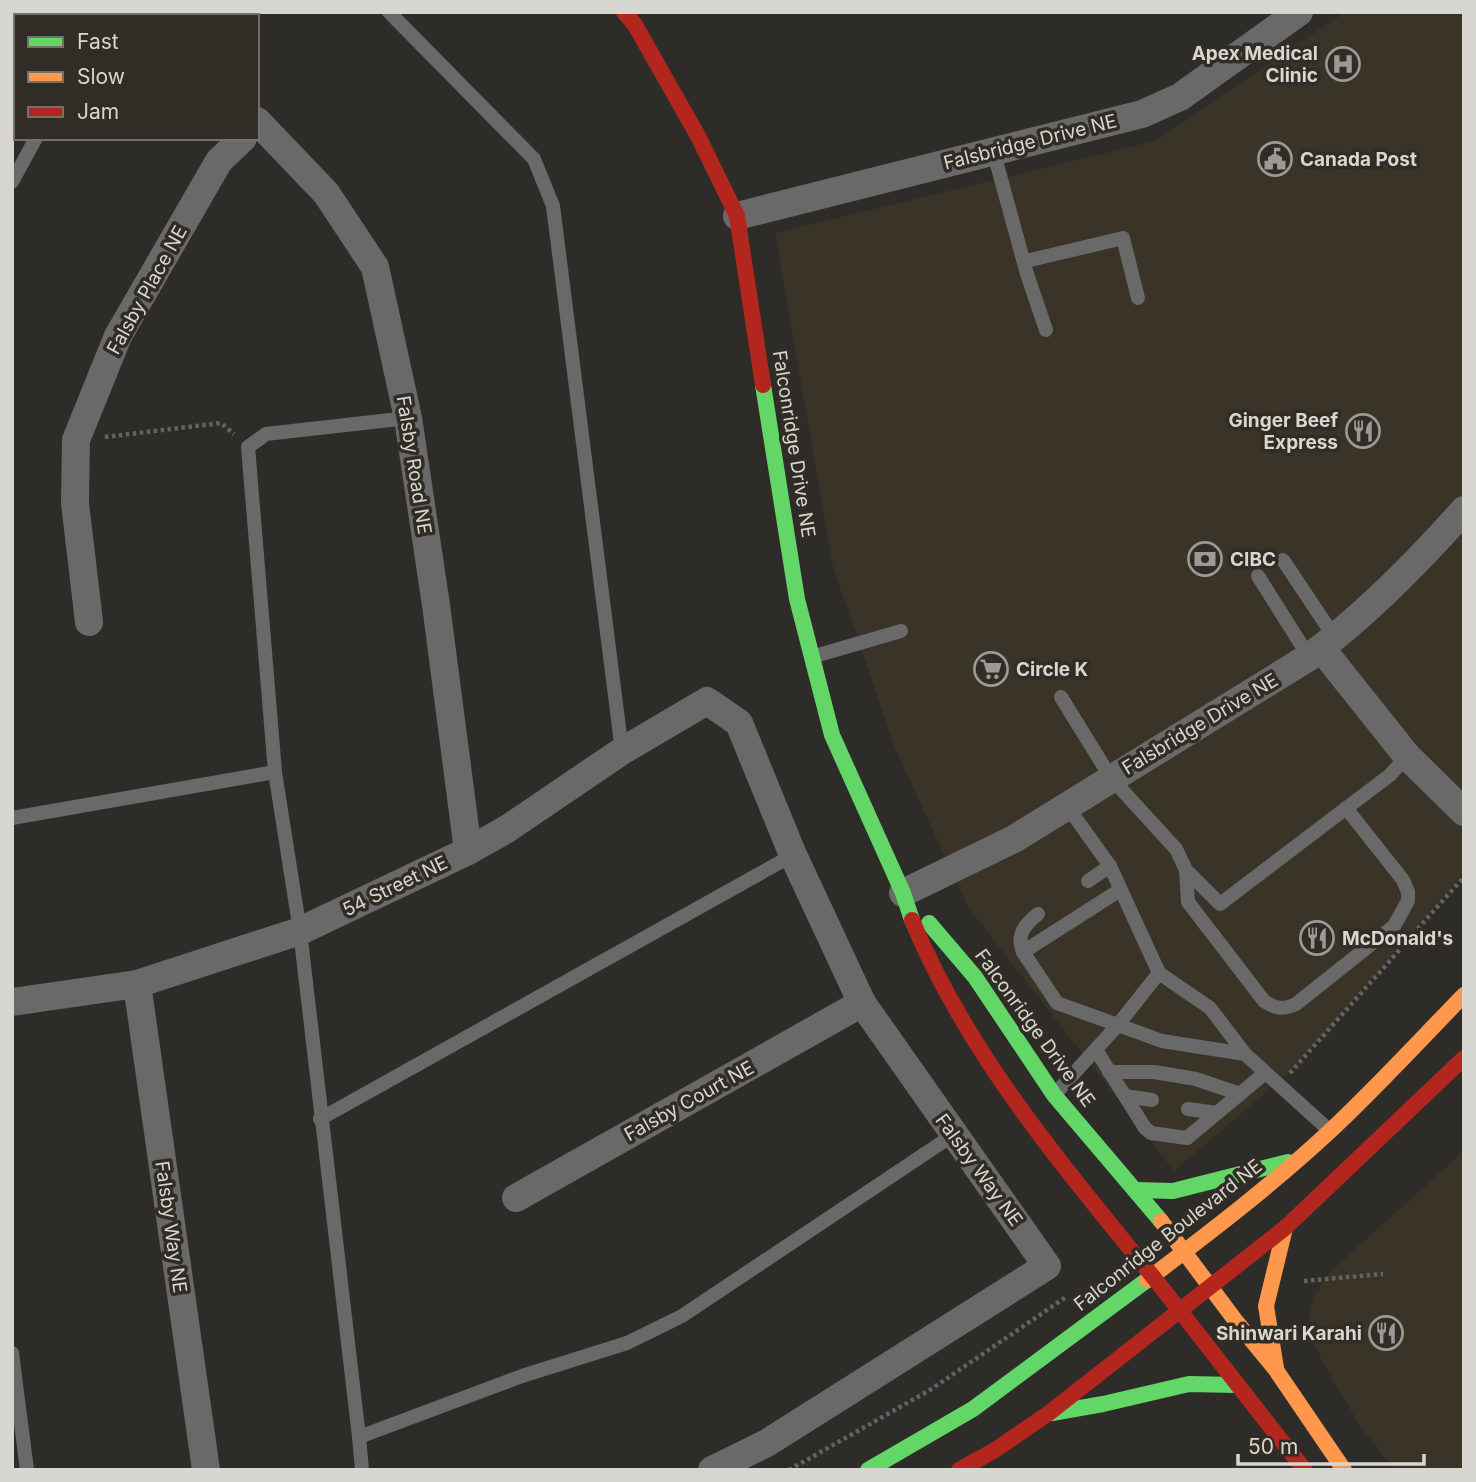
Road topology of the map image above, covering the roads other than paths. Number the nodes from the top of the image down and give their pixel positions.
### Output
1 (389, 12) edge
2 (624, 12) edge
3 (1299, 12) edge
4 (259, 132) edge
5 (35, 140) edge
6 (241, 140) edge
7 (993, 150) junction
8 (12, 182) edge
9 (737, 216) junction
10 (1026, 261) junction
11 (1138, 298) dead end
12 (1046, 330) dead end
13 (408, 418) junction
14 (1464, 510) edge
15 (1283, 560) dead end
16 (1258, 576) dead end
17 (89, 622) dead end
18 (901, 631) dead end
19 (1322, 648) junction
20 (812, 657) junction
21 (1061, 697) dead end
22 (739, 723) joint
23 (622, 751) junction
24 (1407, 756) junction
25 (275, 772) junction
26 (1111, 778) junction
27 (1067, 806) junction
28 (1346, 808) junction
29 (1464, 812) edge
30 (12, 818) edge
31 (468, 851) junction
32 (793, 855) junction
33 (1110, 866) junction
34 (1186, 870) junction
35 (1088, 881) dead end
36 (1121, 890) junction
37 (903, 893) junction
38 (1038, 914) dead end
39 (300, 931) junction
40 (1023, 952) junction
41 (1159, 973) junction
42 (137, 984) junction
43 (1464, 995) edge
44 (12, 1002) edge
45 (862, 1003) junction
46 (1117, 1026) junction
47 (1096, 1050) junction
48 (1245, 1054) junction
49 (1464, 1058) edge
50 (1110, 1072) junction
51 (1265, 1073) junction
52 (1240, 1094) junction
53 (1054, 1095) junction
54 (1125, 1096) junction
55 (1152, 1100) dead end
56 (1188, 1109) dead end
57 (1217, 1113) junction
58 (320, 1119) junction
59 (1330, 1131) junction
60 (953, 1135) junction
61 (1299, 1159) junction
62 (1136, 1190) junction
63 (516, 1198) dead end
64 (1285, 1228) junction
65 (1185, 1251) junction
66 (1152, 1275) junction
67 (1211, 1286) junction
68 (1179, 1310) junction
69 (12, 1353) edge
70 (1276, 1370) junction
71 (1236, 1385) junction
72 (1049, 1413) junction
73 (359, 1437) junction
74 (27, 1470) edge
75 (205, 1470) edge
76 (362, 1470) edge
77 (712, 1470) edge
78 (868, 1470) edge
79 (959, 1470) edge
80 (1305, 1470) edge
81 (1344, 1470) edge

1 - 23 lane
2 - 9 street, Falconridge Drive NE
3 - 7 street, Falsbridge Drive NE
4 - 13 street, Falsby Road NE
5 - 8 lane
6 - 17 street, Falsby Place NE
7 - 9 street, Falsbridge Drive NE
7 - 10 lane
9 - 20 street, Falconridge Drive NE
10 - 11 lane
10 - 12 lane
13 - 25 lane
13 - 31 street, Falsby Road NE
14 - 19 street, Falsbridge Drive NE
15 - 19 lane
16 - 19 lane
18 - 20 lane
19 - 24 street
19 - 26 street, Falsbridge Drive NE
20 - 37 street, Falconridge Drive NE
21 - 26 lane
22 - 23 street, 54 Street NE
22 - 32 street, Falsby Way NE
23 - 31 street, 54 Street NE
24 - 28 lane
24 - 29 street
25 - 30 lane
25 - 39 lane
26 - 27 street, Falsbridge Drive NE
26 - 34 lane
27 - 33 lane
27 - 37 street, Falsbridge Drive NE
28 - 34 lane
28 - 34 lane
31 - 39 street, 54 Street NE
32 - 45 street, Falsby Way NE
32 - 58 lane
33 - 35 lane
33 - 36 lane
36 - 40 lane
36 - 41 lane
37 - 53 street, Falconridge Drive NE
37 - 66 street, Falconridge Drive NE
38 - 40 lane
39 - 42 street, 54 Street NE
39 - 58 lane
40 - 46 lane
41 - 46 lane
41 - 48 lane
42 - 44 street, 54 Street NE
42 - 75 street, Falsby Way NE
43 - 59 street, Falconridge Boulevard NE
45 - 60 street, Falsby Way NE
45 - 63 street, Falsby Court NE
46 - 47 lane
46 - 48 lane
47 - 50 lane
47 - 53 lane
48 - 51 lane
49 - 64 street
50 - 52 lane
50 - 54 lane
51 - 52 lane
51 - 59 lane
52 - 57 lane
53 - 62 street, Falconridge Drive NE
54 - 55 lane
54 - 57 lane
56 - 57 lane
58 - 73 lane
59 - 61 street, Falconridge Boulevard NE
60 - 73 lane
60 - 77 street, Falsby Way NE
61 - 62 street
61 - 65 street, Falconridge Boulevard NE
62 - 65 street, Falconridge Drive NE
64 - 67 street
64 - 70 street
65 - 66 street, Falconridge Boulevard NE
65 - 67 street, Falconridge Drive NE
66 - 68 street, Falconridge Drive NE
66 - 78 street, Falconridge Boulevard NE
67 - 68 street
67 - 70 street, Falconridge Drive NE
68 - 71 street, Falconridge Drive NE
68 - 72 street
69 - 74 lane
70 - 81 street, Falconridge Drive NE
71 - 72 street
71 - 80 street, Falconridge Drive NE
72 - 79 street
73 - 76 lane

